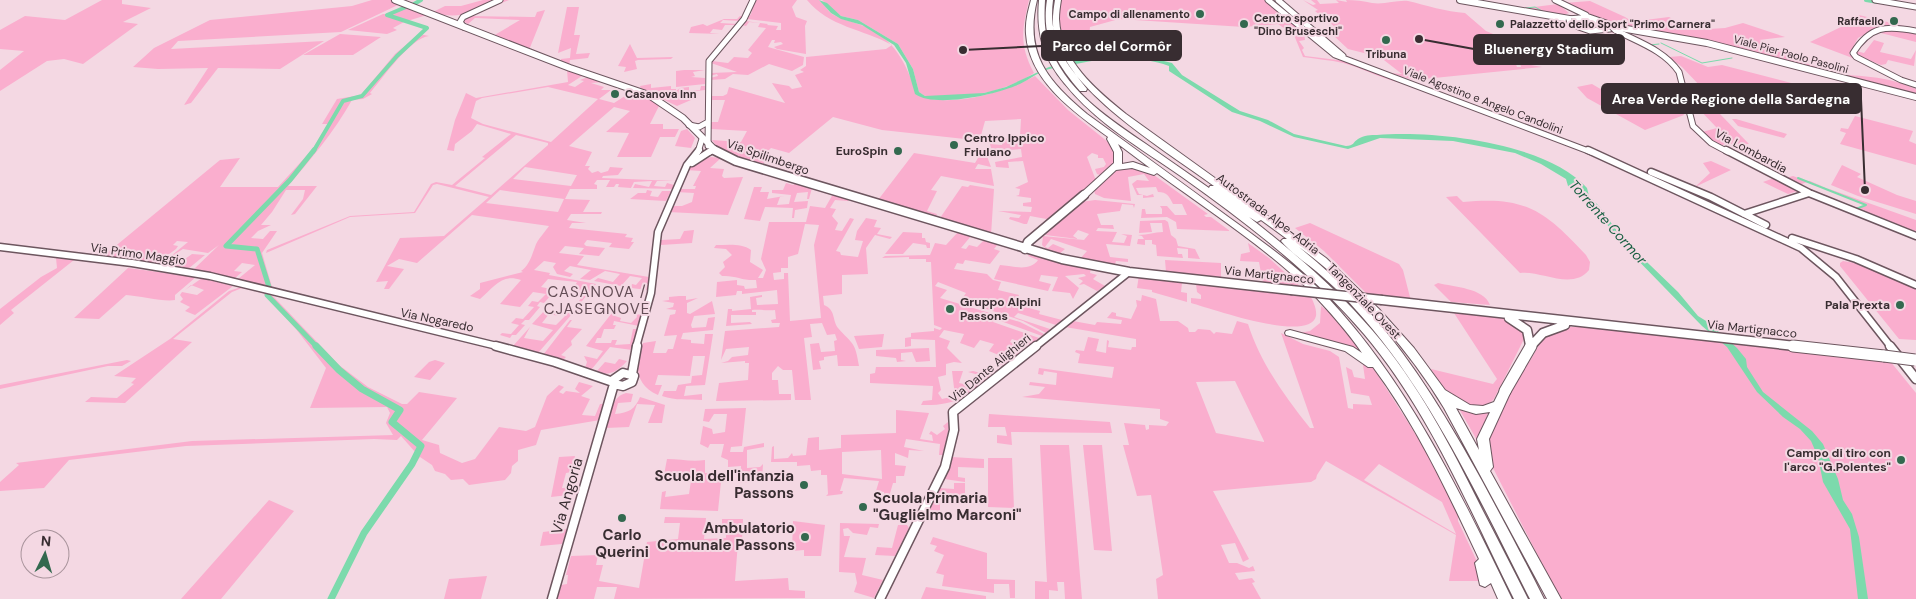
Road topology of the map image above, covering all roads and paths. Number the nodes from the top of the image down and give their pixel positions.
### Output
1 (396, 0) edge
2 (500, 0) edge
3 (752, 0) edge
4 (1034, 0) edge
5 (1042, 0) edge
6 (1050, 0) edge
7 (1058, 0) edge
8 (1268, 0) edge
9 (1278, 0) edge
10 (1453, 0) edge
11 (1460, 0) edge
12 (1555, 0) edge
13 (1875, 0) edge
14 (1916, 7) edge
15 (1571, 8) junction
16 (1591, 17) junction
17 (1571, 20) junction
18 (464, 27) junction
19 (1611, 27) junction
20 (1603, 31) junction
21 (1916, 31) edge
22 (1660, 34) junction
23 (1625, 36) junction
24 (1057, 53) junction
25 (1354, 62) junction
26 (1916, 85) edge
27 (1916, 97) edge
28 (1105, 110) junction
29 (708, 122) junction
30 (690, 125) junction
31 (1106, 132) junction
32 (702, 139) junction
33 (714, 150) junction
34 (697, 157) junction
35 (1114, 168) junction
36 (1174, 182) junction
37 (1809, 193) junction
38 (1084, 195) joint
39 (1741, 215) junction
40 (1916, 236) edge
41 (1037, 237) junction
42 (1789, 239) junction
43 (1004, 242) junction
44 (1803, 245) junction
45 (0, 247) edge
46 (1025, 249) junction
47 (1834, 252) junction
48 (1844, 255) junction
49 (1051, 256) junction
50 (1823, 259) junction
51 (1129, 272) junction
52 (1836, 277) junction
53 (1916, 285) edge
54 (269, 291) joint
55 (1495, 313) junction
56 (1540, 319) junction
57 (1585, 324) junction
58 (1542, 332) junction
59 (1290, 333) dead end
60 (1530, 345) junction
61 (633, 360) junction
62 (1916, 360) edge
63 (632, 374) junction
64 (616, 379) junction
65 (1916, 379) edge
66 (1435, 383) junction
67 (623, 386) junction
68 (1505, 391) joint
69 (1399, 394) junction
70 (609, 402) junction
71 (1497, 405) junction
72 (1494, 487) junction
73 (1464, 516) junction
74 (1485, 581) dead end
75 (552, 599) edge
76 (880, 599) edge
77 (1505, 599) edge
78 (1520, 599) edge
79 (1538, 599) edge
80 (1554, 599) edge

1 - 18 main road, Via Spilimbergo
2 - 18 street
3 - 29 street
4 - 31 highway
5 - 24 highway, Autostrada Alpe-Adria
6 - 24 highway, Autostrada Alpe-Adria
7 - 24 highway, Tangenziale Ovest
8 - 25 street, Viale Agostino e Angelo Candolini
9 - 25 street, Viale Agostino e Angelo Candolini
10 - 22 main road, Viale Pier Paolo Pasolini
11 - 22 main road, Viale Pier Paolo Pasolini
12 - 15 street
13 - 14 street
15 - 16 street
15 - 17 street
16 - 17 street
16 - 19 street, Via Lombardia
17 - 20 street, Via Lombardia
18 - 30 main road, Via Spilimbergo
19 - 20 street
19 - 23 street, Via Lombardia
20 - 23 street, Via Lombardia
21 - 26 street
22 - 27 main road, Viale Pier Paolo Pasolini
23 - 37 street, Via Lombardia
24 - 28 highway, Tangenziale Ovest
24 - 28 highway, Autostrada Alpe-Adria
25 - 39 street, Viale Agostino e Angelo Candolini
28 - 66 highway, Tangenziale Ovest
28 - 78 highway, Autostrada Alpe-Adria
28 - 79 highway, Autostrada Alpe-Adria
29 - 30 street
29 - 33 street
30 - 32 main road, Via Spilimbergo
31 - 35 highway
31 - 36 highway
32 - 33 main road, Via Spilimbergo
32 - 34 street
33 - 34 street, Via Angoria
33 - 43 main road, Via Spilimbergo
34 - 61 street, Via Angoria
35 - 36 highway
35 - 38 highway
36 - 69 highway
37 - 39 street
37 - 40 street, Via Lombardia
38 - 41 main road
39 - 42 street, Viale Agostino e Angelo Candolini
41 - 43 main road
41 - 46 main road
41 - 49 main road
42 - 44 street
42 - 48 street
42 - 52 street
43 - 46 main road, Via Spilimbergo
44 - 47 street
44 - 50 street
45 - 54 street, Via Primo Maggio
46 - 49 main road, Via Spilimbergo
47 - 48 street
47 - 50 street
48 - 53 street
49 - 51 main road, Via Spilimbergo
50 - 52 street
51 - 55 main road, Via Martignacco, bridge
51 - 76 street, Via Dante Alighieri
52 - 65 street
54 - 64 street, Via Nogaredo
55 - 56 main road, Via Martignacco
55 - 60 main road, Via Martignacco
56 - 57 main road, Via Martignacco
56 - 58 main road
56 - 60 main road
57 - 58 main road, Via Martignacco
57 - 62 main road, Via Martignacco, bridge
58 - 60 main road
59 - 69 highway
60 - 68 main road
61 - 63 street, Via Angoria
61 - 64 street, Via Angoria
63 - 64 street
63 - 67 street, Via Angoria
64 - 67 street
64 - 70 street, Via Angoria
66 - 71 highway
66 - 72 highway, Tangenziale Ovest
67 - 70 street, Via Angoria
68 - 71 highway
69 - 73 highway
70 - 75 street, Via Angoria
71 - 72 highway
72 - 80 highway, Tangenziale Ovest
73 - 74 highway
73 - 77 highway

